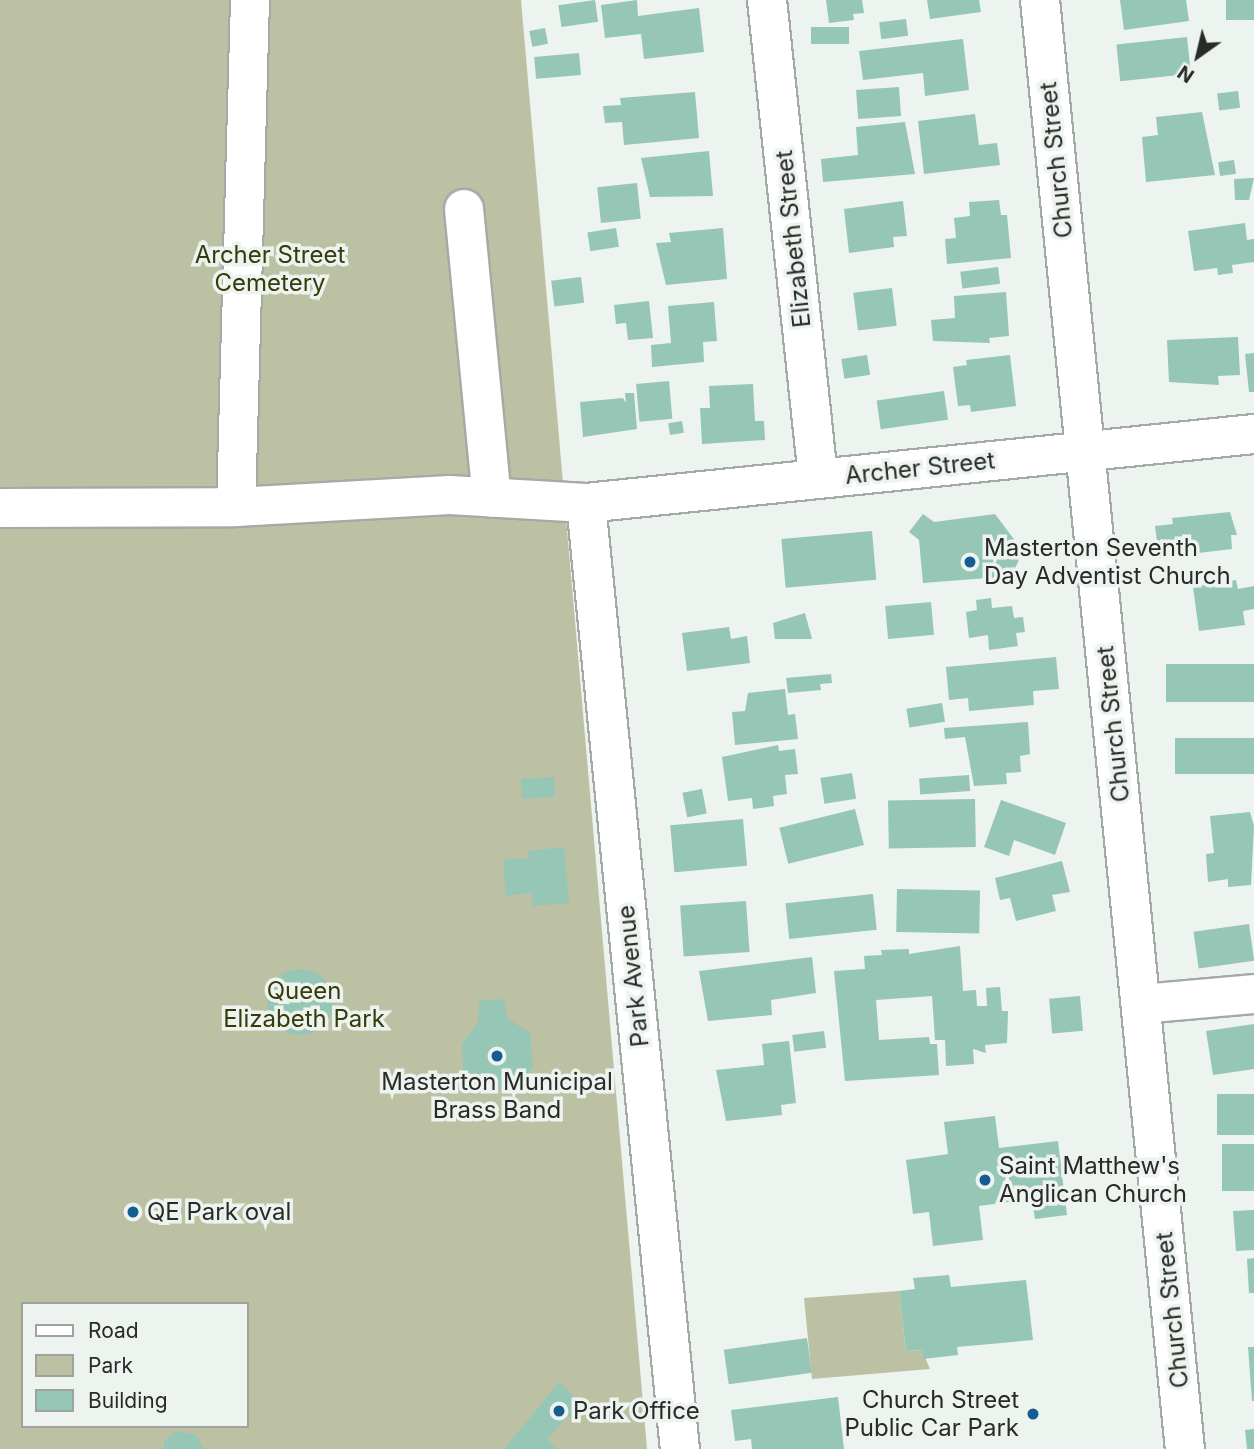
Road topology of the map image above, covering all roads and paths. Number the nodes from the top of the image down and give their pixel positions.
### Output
1 (250, 0) edge
2 (767, 0) edge
3 (1040, 0) edge
4 (464, 209) dead end
5 (1254, 434) edge
6 (1085, 451) junction
7 (818, 478) junction
8 (492, 498) junction
9 (586, 503) junction
10 (236, 507) junction
11 (0, 508) edge
12 (1254, 994) edge
13 (1142, 1004) junction
14 (680, 1449) edge
15 (1185, 1449) edge

1 - 10 street
2 - 7 street, Elizabeth Street
3 - 6 street, Church Street
4 - 8 street
5 - 6 street, Archer Street
6 - 7 street, Archer Street
6 - 13 street, Church Street
7 - 9 street, Archer Street
8 - 9 street, Archer Street
8 - 10 street, Archer Street
9 - 14 street, Park Avenue
10 - 11 street, Archer Street
12 - 13 street
13 - 15 street, Church Street

